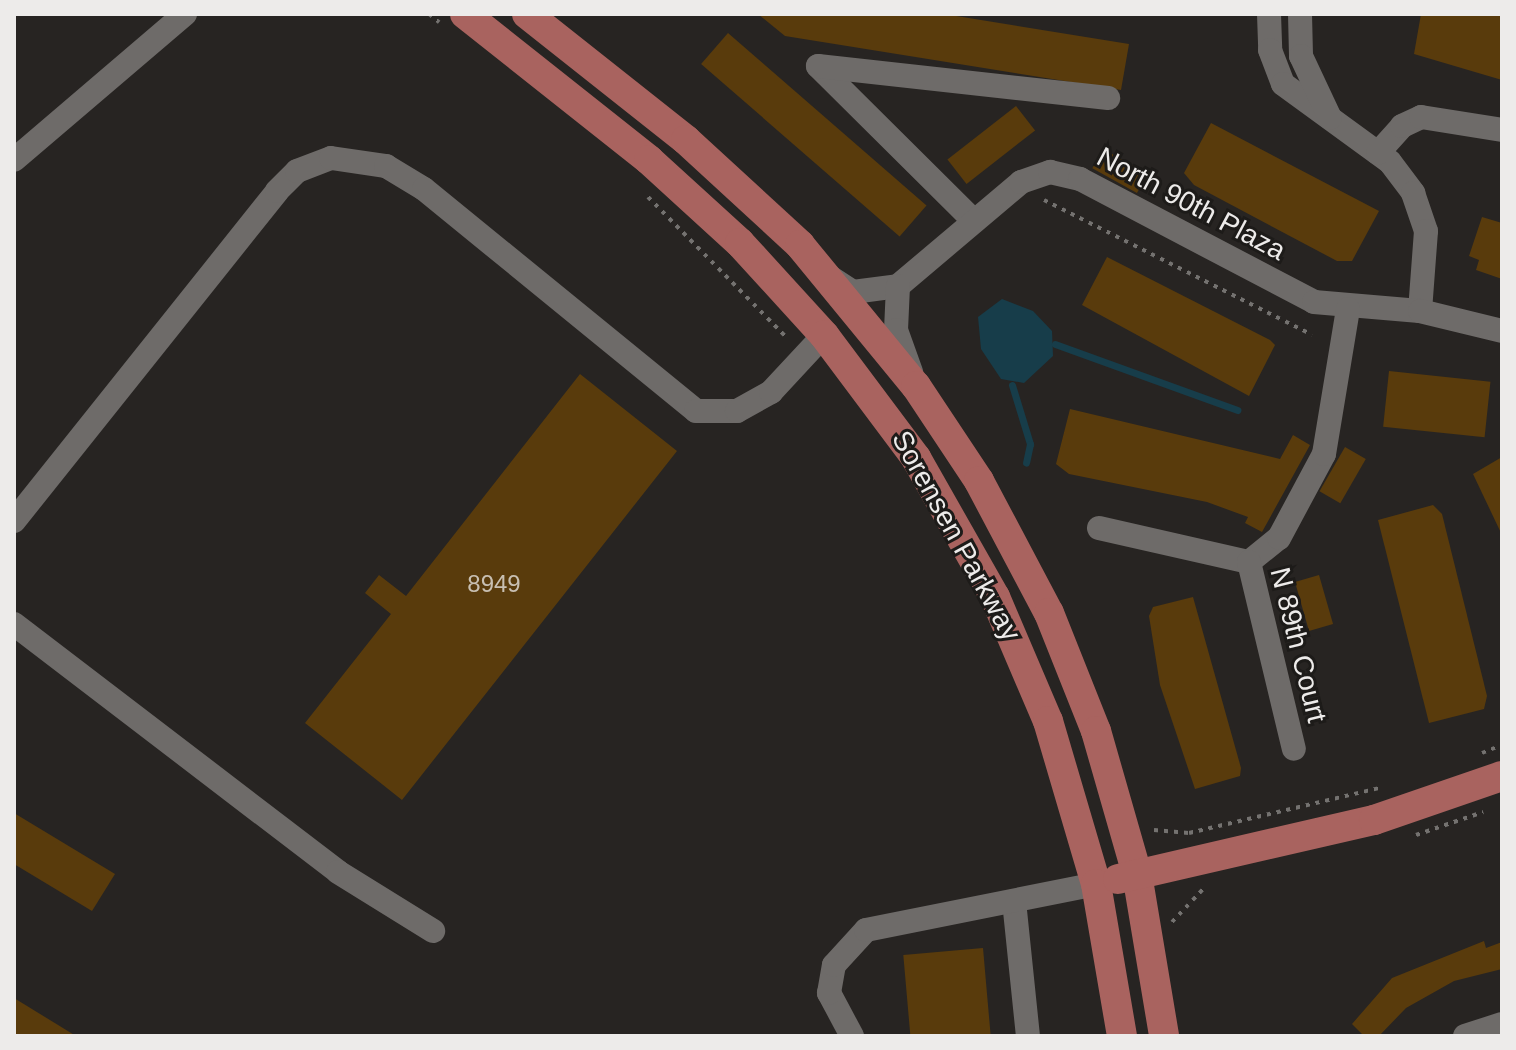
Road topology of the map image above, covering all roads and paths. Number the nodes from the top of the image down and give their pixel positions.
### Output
1 (185, 14) edge
2 (429, 14) edge
3 (527, 14) edge
4 (1269, 14) edge
5 (1300, 14) edge
6 (458, 23) edge
7 (1108, 98) dead end
8 (1331, 120) junction
9 (1502, 130) edge
10 (1378, 153) junction
11 (14, 160) edge
12 (639, 189) dead end
13 (1032, 202) dead end
14 (974, 221) junction
15 (825, 274) junction
16 (898, 286) junction
17 (1348, 309) junction
18 (1420, 311) junction
19 (1502, 331) edge
20 (824, 335) junction
21 (1312, 335) dead end
22 (786, 336) dead end
23 (916, 386) junction
24 (14, 521) edge
25 (1099, 528) dead end
26 (1249, 562) junction
27 (14, 624) edge
28 (1502, 745) edge
29 (1294, 749) dead end
30 (1473, 757) dead end
31 (1502, 776) edge
32 (1392, 785) dead end
33 (1154, 830) dead end
34 (1137, 874) junction
35 (1096, 884) junction
36 (1014, 901) junction
37 (433, 931) dead end
38 (1502, 1024) edge
39 (852, 1036) edge
40 (1028, 1036) edge
41 (1122, 1036) edge
42 (1164, 1036) edge
43 (1465, 1036) edge

1 - 11 street
2 - 6 path
3 - 15 main road, Sorensen Parkway
4 - 8 street
5 - 8 street
6 - 20 main road, Sorensen Parkway
7 - 14 street
8 - 10 street
9 - 10 street
10 - 18 street
12 - 22 path
13 - 21 path
14 - 16 street, North 90th Plaza
14 - 17 street, North 90th Plaza
15 - 16 street
15 - 23 main road, Sorensen Parkway
16 - 23 street
17 - 18 street, North 90th Plaza
17 - 26 street
18 - 19 street
20 - 24 street
20 - 35 main road, Sorensen Parkway
23 - 34 main road, Sorensen Parkway
25 - 26 street, N 89th Court
26 - 29 street, N 89th Court
27 - 37 street
28 - 30 path
31 - 34 main road
32 - 33 path
34 - 35 main road
34 - 42 main road, Sorensen Parkway
35 - 36 street
35 - 41 main road, Sorensen Parkway
36 - 39 street
36 - 40 street
38 - 43 street

